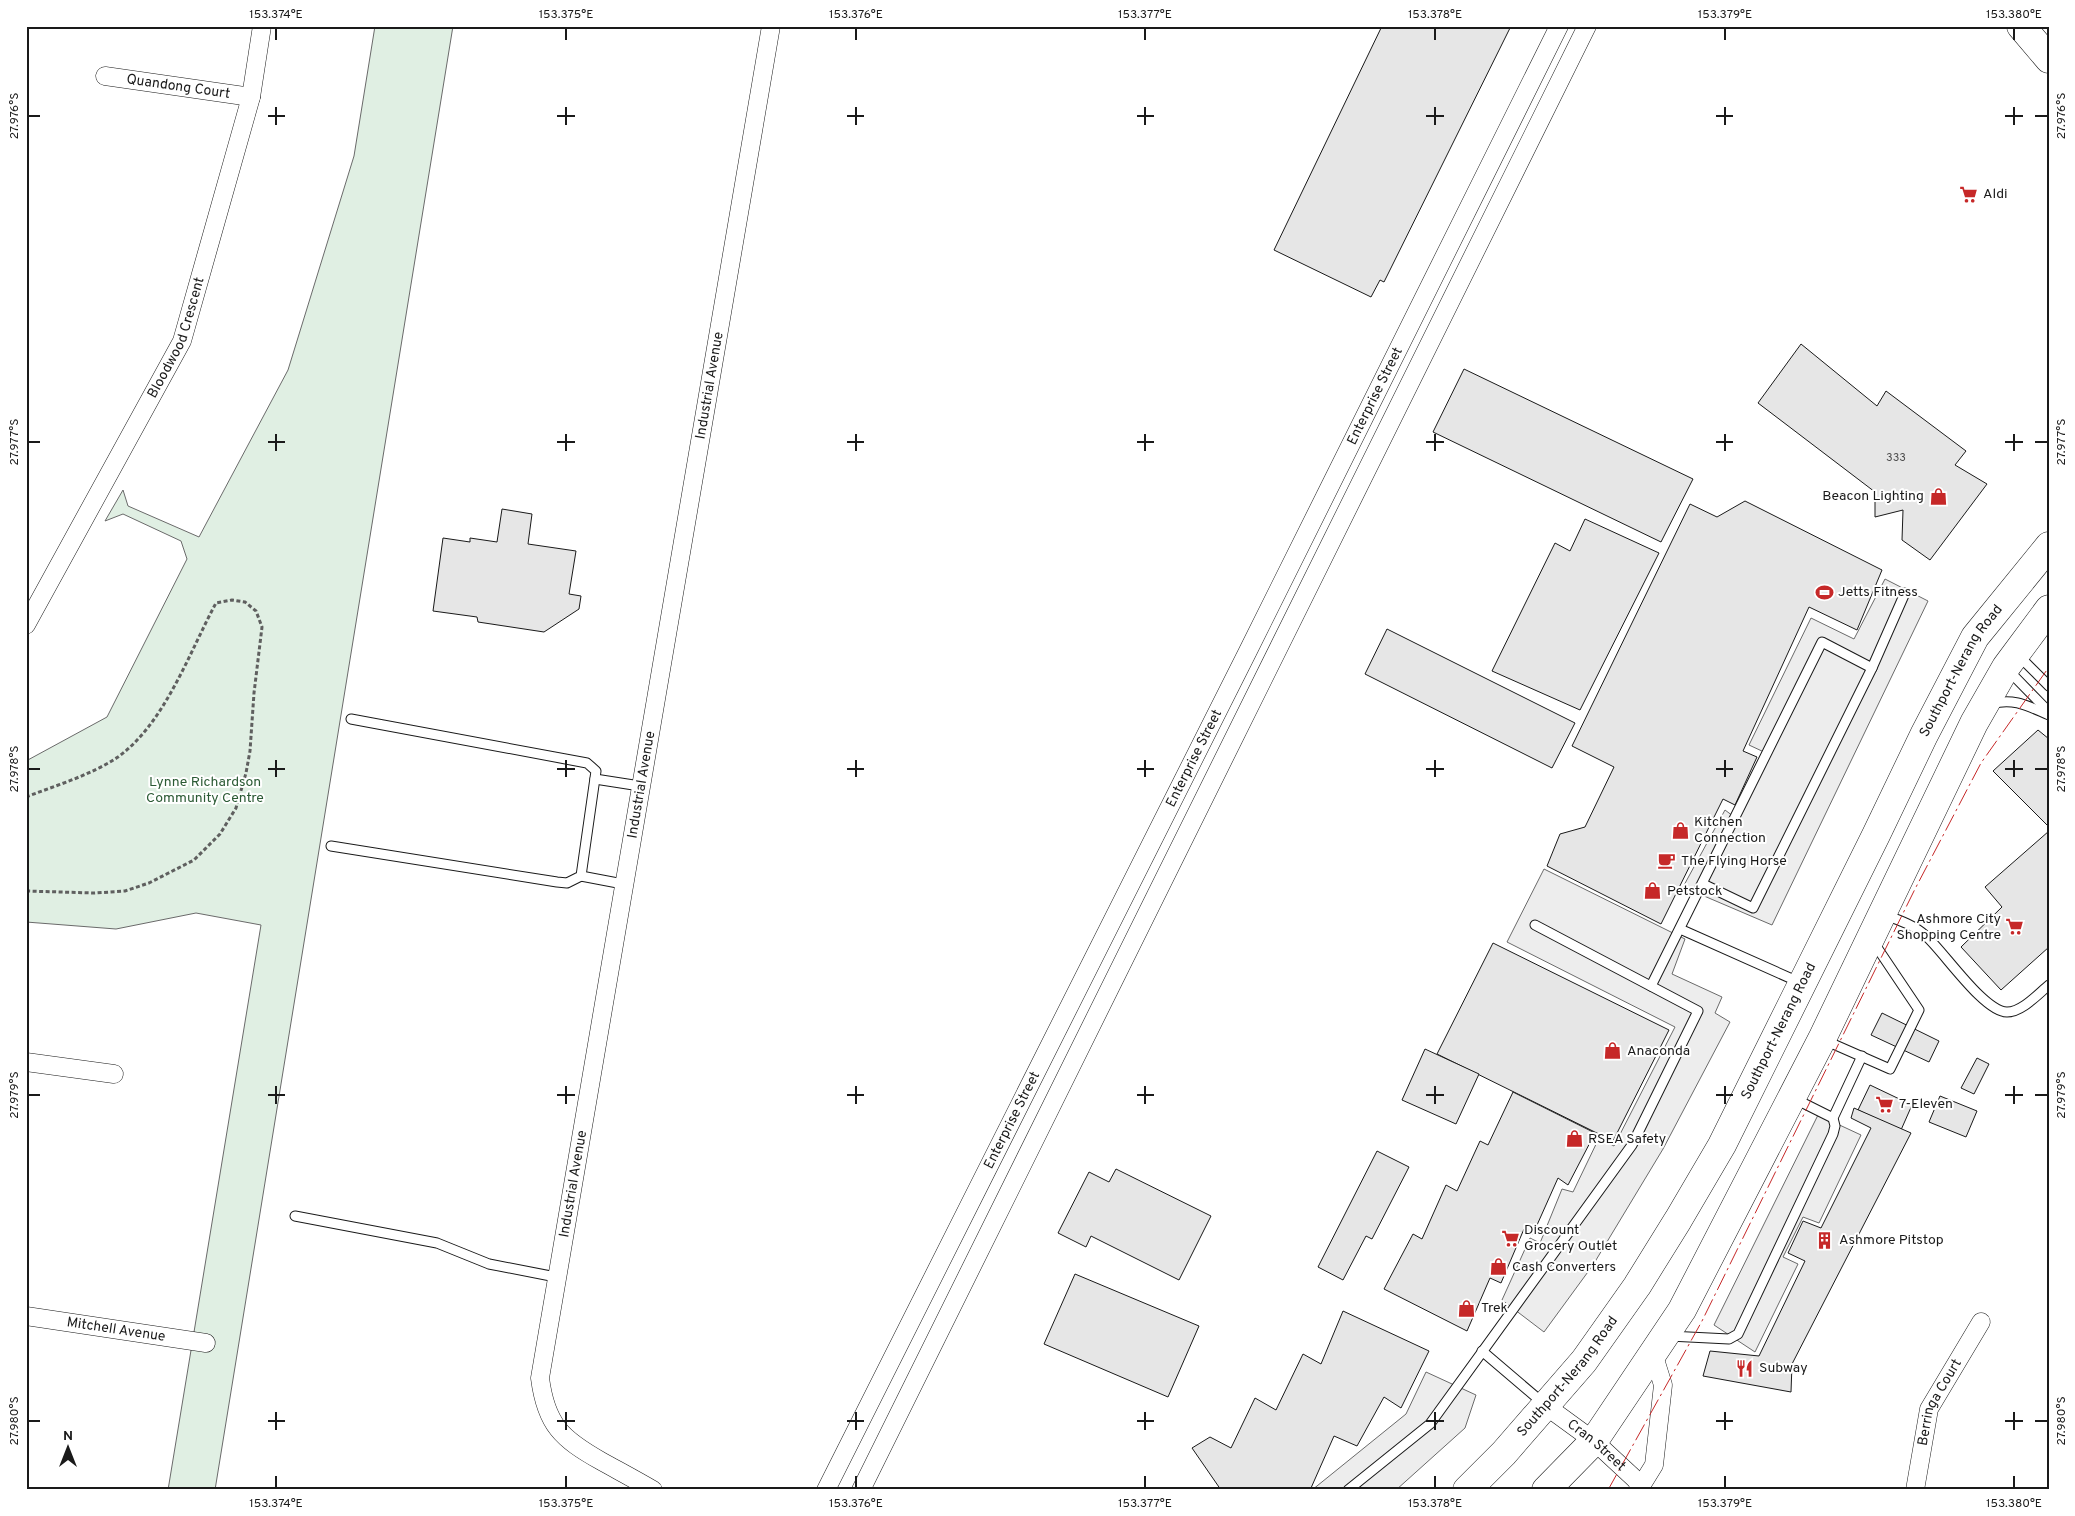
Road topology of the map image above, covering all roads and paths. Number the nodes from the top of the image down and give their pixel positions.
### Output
1 (262, 26) edge
2 (771, 26) edge
3 (1559, 26) edge
4 (1587, 26) edge
5 (2021, 26) edge
6 (2049, 59) edge
7 (105, 76) dead end
8 (251, 97) junction
9 (2049, 546) edge
10 (1905, 593) dead end
11 (2049, 609) edge
12 (26, 625) edge
13 (1975, 637) junction
14 (2011, 660) junction
15 (1872, 668) junction
16 (2049, 686) edge
17 (1980, 711) junction
18 (2049, 714) edge
19 (351, 719) dead end
20 (595, 779) junction
21 (640, 786) junction
22 (26, 797) edge
23 (331, 846) dead end
24 (581, 876) junction
25 (623, 884) junction
26 (1702, 884) junction
27 (26, 891) edge
28 (1883, 914) junction
29 (1535, 925) dead end
30 (1680, 929) junction
31 (1871, 938) junction
32 (1801, 984) junction
33 (2049, 985) edge
34 (1651, 986) junction
35 (1822, 1039) junction
36 (1862, 1056) junction
37 (26, 1062) edge
38 (114, 1074) dead end
39 (1791, 1097) junction
40 (1833, 1118) junction
41 (295, 1216) dead end
42 (556, 1277) junction
43 (26, 1316) edge
44 (1981, 1322) dead end
45 (206, 1343) dead end
46 (1659, 1344) junction
47 (1482, 1351) junction
48 (1546, 1406) junction
49 (1594, 1441) junction
50 (1642, 1488) edge
51 (653, 1490) edge
52 (826, 1490) edge
53 (862, 1490) edge
54 (1348, 1490) edge
55 (1466, 1490) edge
56 (1546, 1490) edge
57 (1915, 1490) edge

1 - 8 street, Bloodwood Crescent
2 - 21 street, Industrial Avenue
3 - 52 street, Enterprise Street
4 - 53 street, Enterprise Street
5 - 6 main road
7 - 8 street, Quandong Court
8 - 12 street, Bloodwood Crescent
9 - 13 main road, Southport-Nerang Road
10 - 15 lane
11 - 14 main road
13 - 14 main road
13 - 32 main road, Southport-Nerang Road
14 - 16 lane
14 - 17 main road
14 - 18 lane
15 - 26 lane
15 - 26 lane
17 - 18 lane
17 - 28 main road
19 - 20 lane
20 - 21 lane
20 - 24 lane
21 - 25 street, Industrial Avenue
22 - 27 path
23 - 24 lane
24 - 25 lane
25 - 42 street, Industrial Avenue
26 - 30 lane
28 - 31 main road
28 - 33 lane
29 - 34 lane
30 - 32 lane
30 - 34 lane
31 - 35 main road
31 - 36 lane
32 - 48 main road, Southport-Nerang Road
34 - 47 lane
35 - 36 lane
35 - 39 main road
36 - 40 lane
37 - 38 street
39 - 40 lane
39 - 46 main road
40 - 46 lane
41 - 42 lane
42 - 51 street, Industrial Avenue
43 - 45 street, Mitchell Avenue
44 - 57 street, Berringa Court
46 - 49 main road
46 - 50 street
47 - 48 lane
47 - 54 lane
48 - 49 street, Cran Street
48 - 55 main road, Southport-Nerang Road
49 - 50 street, Cran Street
49 - 56 main road

